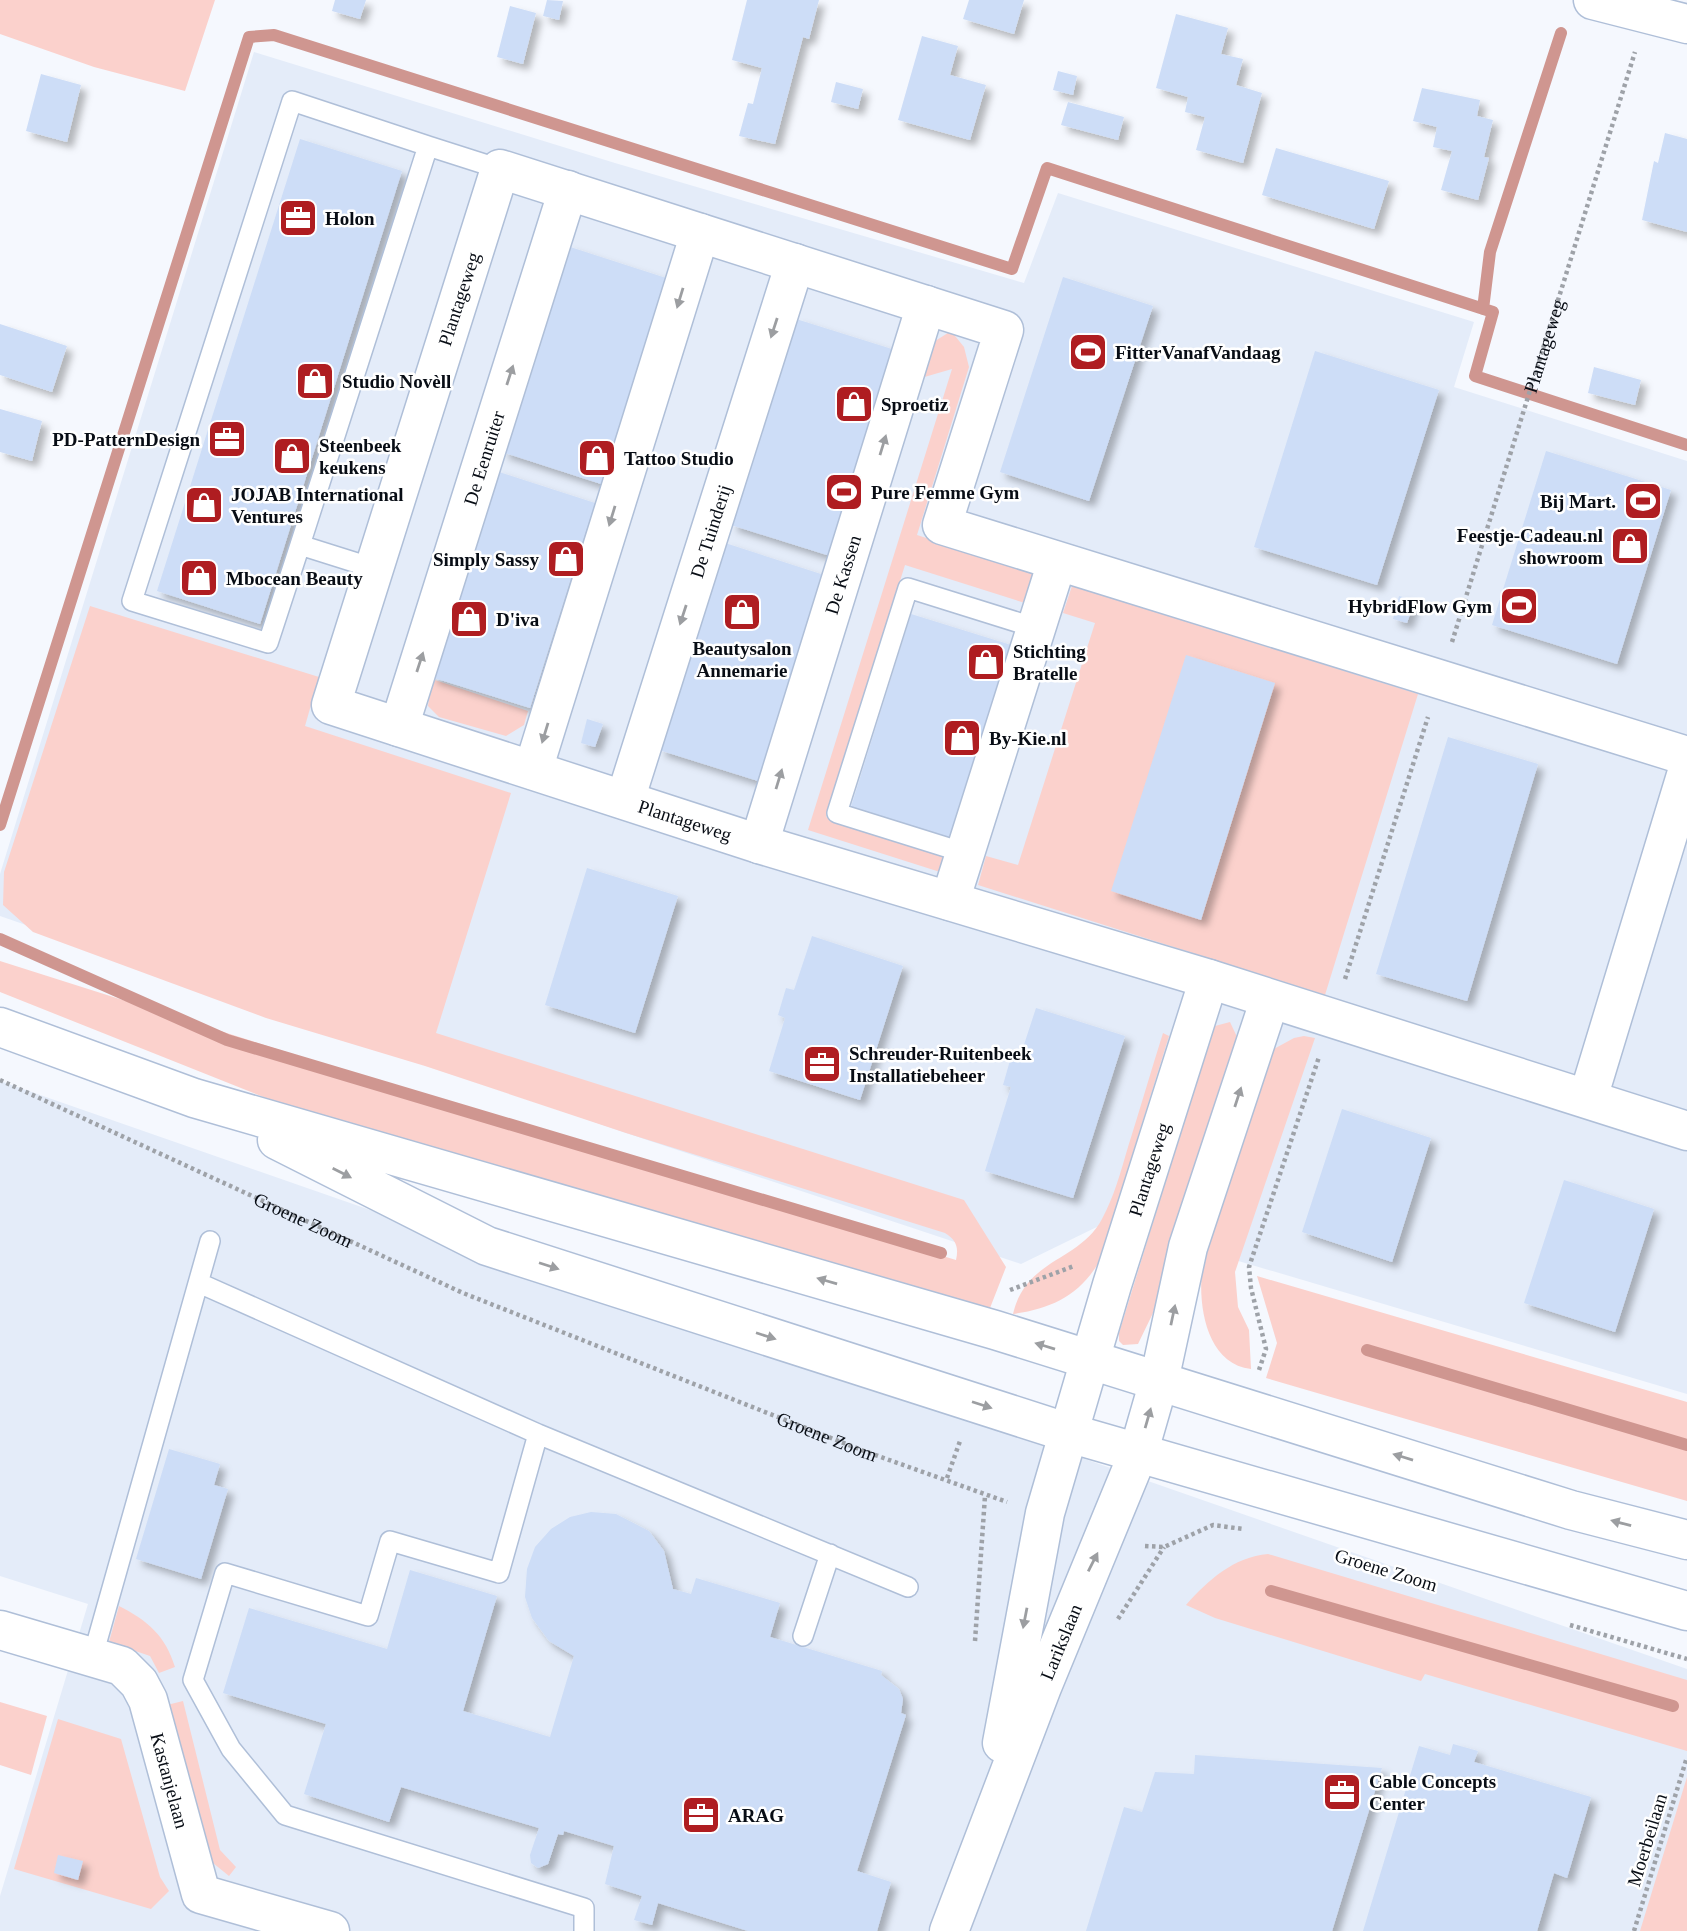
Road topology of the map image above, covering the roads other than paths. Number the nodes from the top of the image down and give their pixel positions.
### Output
1 (1593, 0) edge
2 (1687, 24) edge
3 (428, 146) junction
4 (500, 169) junction
5 (568, 190) junction
6 (700, 233) junction
7 (795, 263) junction
8 (926, 305) junction
9 (300, 545) junction
10 (1057, 562) junction
11 (373, 568) junction
12 (1036, 628) junction
13 (399, 727) junction
14 (1687, 756) edge
15 (533, 771) junction
16 (1687, 772) edge
17 (625, 800) junction
18 (758, 844) junction
19 (965, 853) junction
20 (950, 901) junction
21 (1209, 979) junction
22 (1270, 999) junction
23 (0, 1027) edge
24 (194, 1098) junction
25 (1588, 1098) junction
26 (1687, 1131) edge
27 (211, 1241) dead end
28 (200, 1283) junction
29 (1090, 1360) junction
30 (1159, 1381) junction
31 (1069, 1433) junction
32 (538, 1434) junction
33 (1138, 1454) junction
34 (1687, 1540) edge
35 (830, 1555) junction
36 (908, 1587) dead end
37 (1687, 1611) edge
38 (0, 1630) edge
39 (803, 1636) dead end
40 (92, 1659) junction
41 (985, 1830) junction
42 (330, 1931) edge
43 (584, 1931) edge
44 (949, 1931) edge

1 - 2 street
3 - 4 lane
3 - 9 lane
3 - 9 lane
4 - 5 street
4 - 11 street, Plantageweg
5 - 6 street
13 -> 5 street, De Eenruiter
6 - 7 street
6 -> 15 street
7 - 8 street
7 -> 17 street, De Tuinderij
8 - 10 street
18 -> 8 street, De Kassen
9 - 11 lane
10 - 12 street
10 - 14 street
11 - 13 street, Plantageweg
12 - 19 street
12 - 19 lane
13 - 15 street, Plantageweg
15 - 17 street, Plantageweg
16 - 25 street
17 - 18 street, Plantageweg
18 - 20 street, Plantageweg
19 - 20 street
20 - 21 street, Plantageweg
21 - 22 street, Plantageweg
21 - 29 street, Plantageweg
22 - 25 street, Plantageweg
30 -> 22 street
23 - 24 street
29 -> 24 street
24 -> 31 street
25 - 26 street, Plantageweg
27 - 28 lane
28 - 32 lane
28 - 40 lane
29 - 30 street
29 - 31 street, Plantageweg
33 -> 30 street, Larikslaan
34 -> 30 street
31 - 33 street
31 -> 41 street, Larikslaan
32 - 35 lane
32 - 43 lane
33 - 37 street
41 -> 33 street, Larikslaan
35 - 36 lane
35 - 39 lane
38 - 40 street, Kastanjelaan
40 - 42 street, Kastanjelaan
41 - 44 street, Larikslaan

